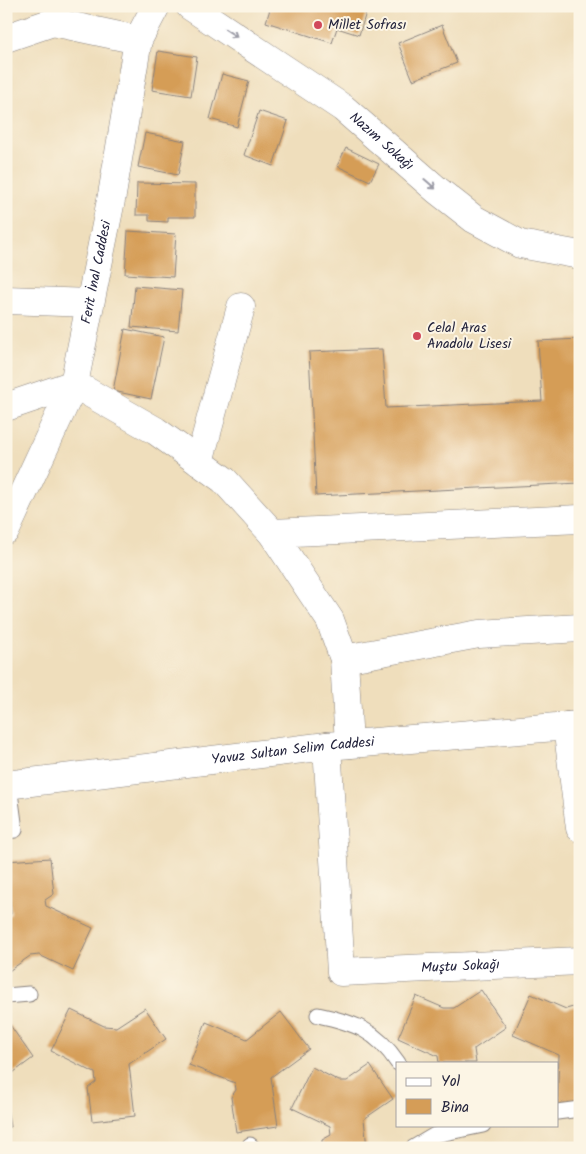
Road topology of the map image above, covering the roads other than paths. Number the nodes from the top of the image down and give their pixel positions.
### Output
1 (156, 6) edge
2 (190, 6) edge
3 (6, 38) edge
4 (138, 40) junction
5 (580, 255) edge
6 (6, 300) edge
7 (90, 304) junction
8 (241, 307) dead end
9 (74, 384) junction
10 (6, 407) edge
11 (199, 462) junction
12 (580, 519) edge
13 (6, 530) edge
14 (272, 533) junction
15 (580, 628) edge
16 (344, 659) junction
17 (574, 726) edge
18 (338, 745) junction
19 (7, 784) edge
20 (580, 828) edge
21 (6, 831) edge
22 (580, 960) edge
23 (29, 994) dead end
24 (6, 996) edge
25 (318, 1015) dead end
26 (397, 1062) edge
27 (580, 1109) edge
28 (558, 1112) edge
29 (473, 1126) edge
30 (433, 1130) edge
31 (413, 1148) edge

1 - 4 street, Ferit İnal Caddesi
2 -> 5 street, Nazım Sokağı
3 - 4 street
4 - 7 street, Ferit İnal Caddesi
6 - 7 street
7 - 9 street, Ferit İnal Caddesi
8 - 11 street
9 - 10 street
9 - 11 street
9 - 13 street, Ferit İnal Caddesi
11 - 14 street
12 - 14 street
14 - 16 street
15 - 16 street
16 - 18 street
17 - 18 street, Yavuz Sultan Selim Caddesi
17 - 20 street
18 - 19 street, Yavuz Sultan Selim Caddesi
18 - 22 street, Muştu Sokağı
19 - 21 lane
23 - 24 lane
25 - 26 lane
27 - 28 lane
29 - 30 lane
30 - 31 lane

